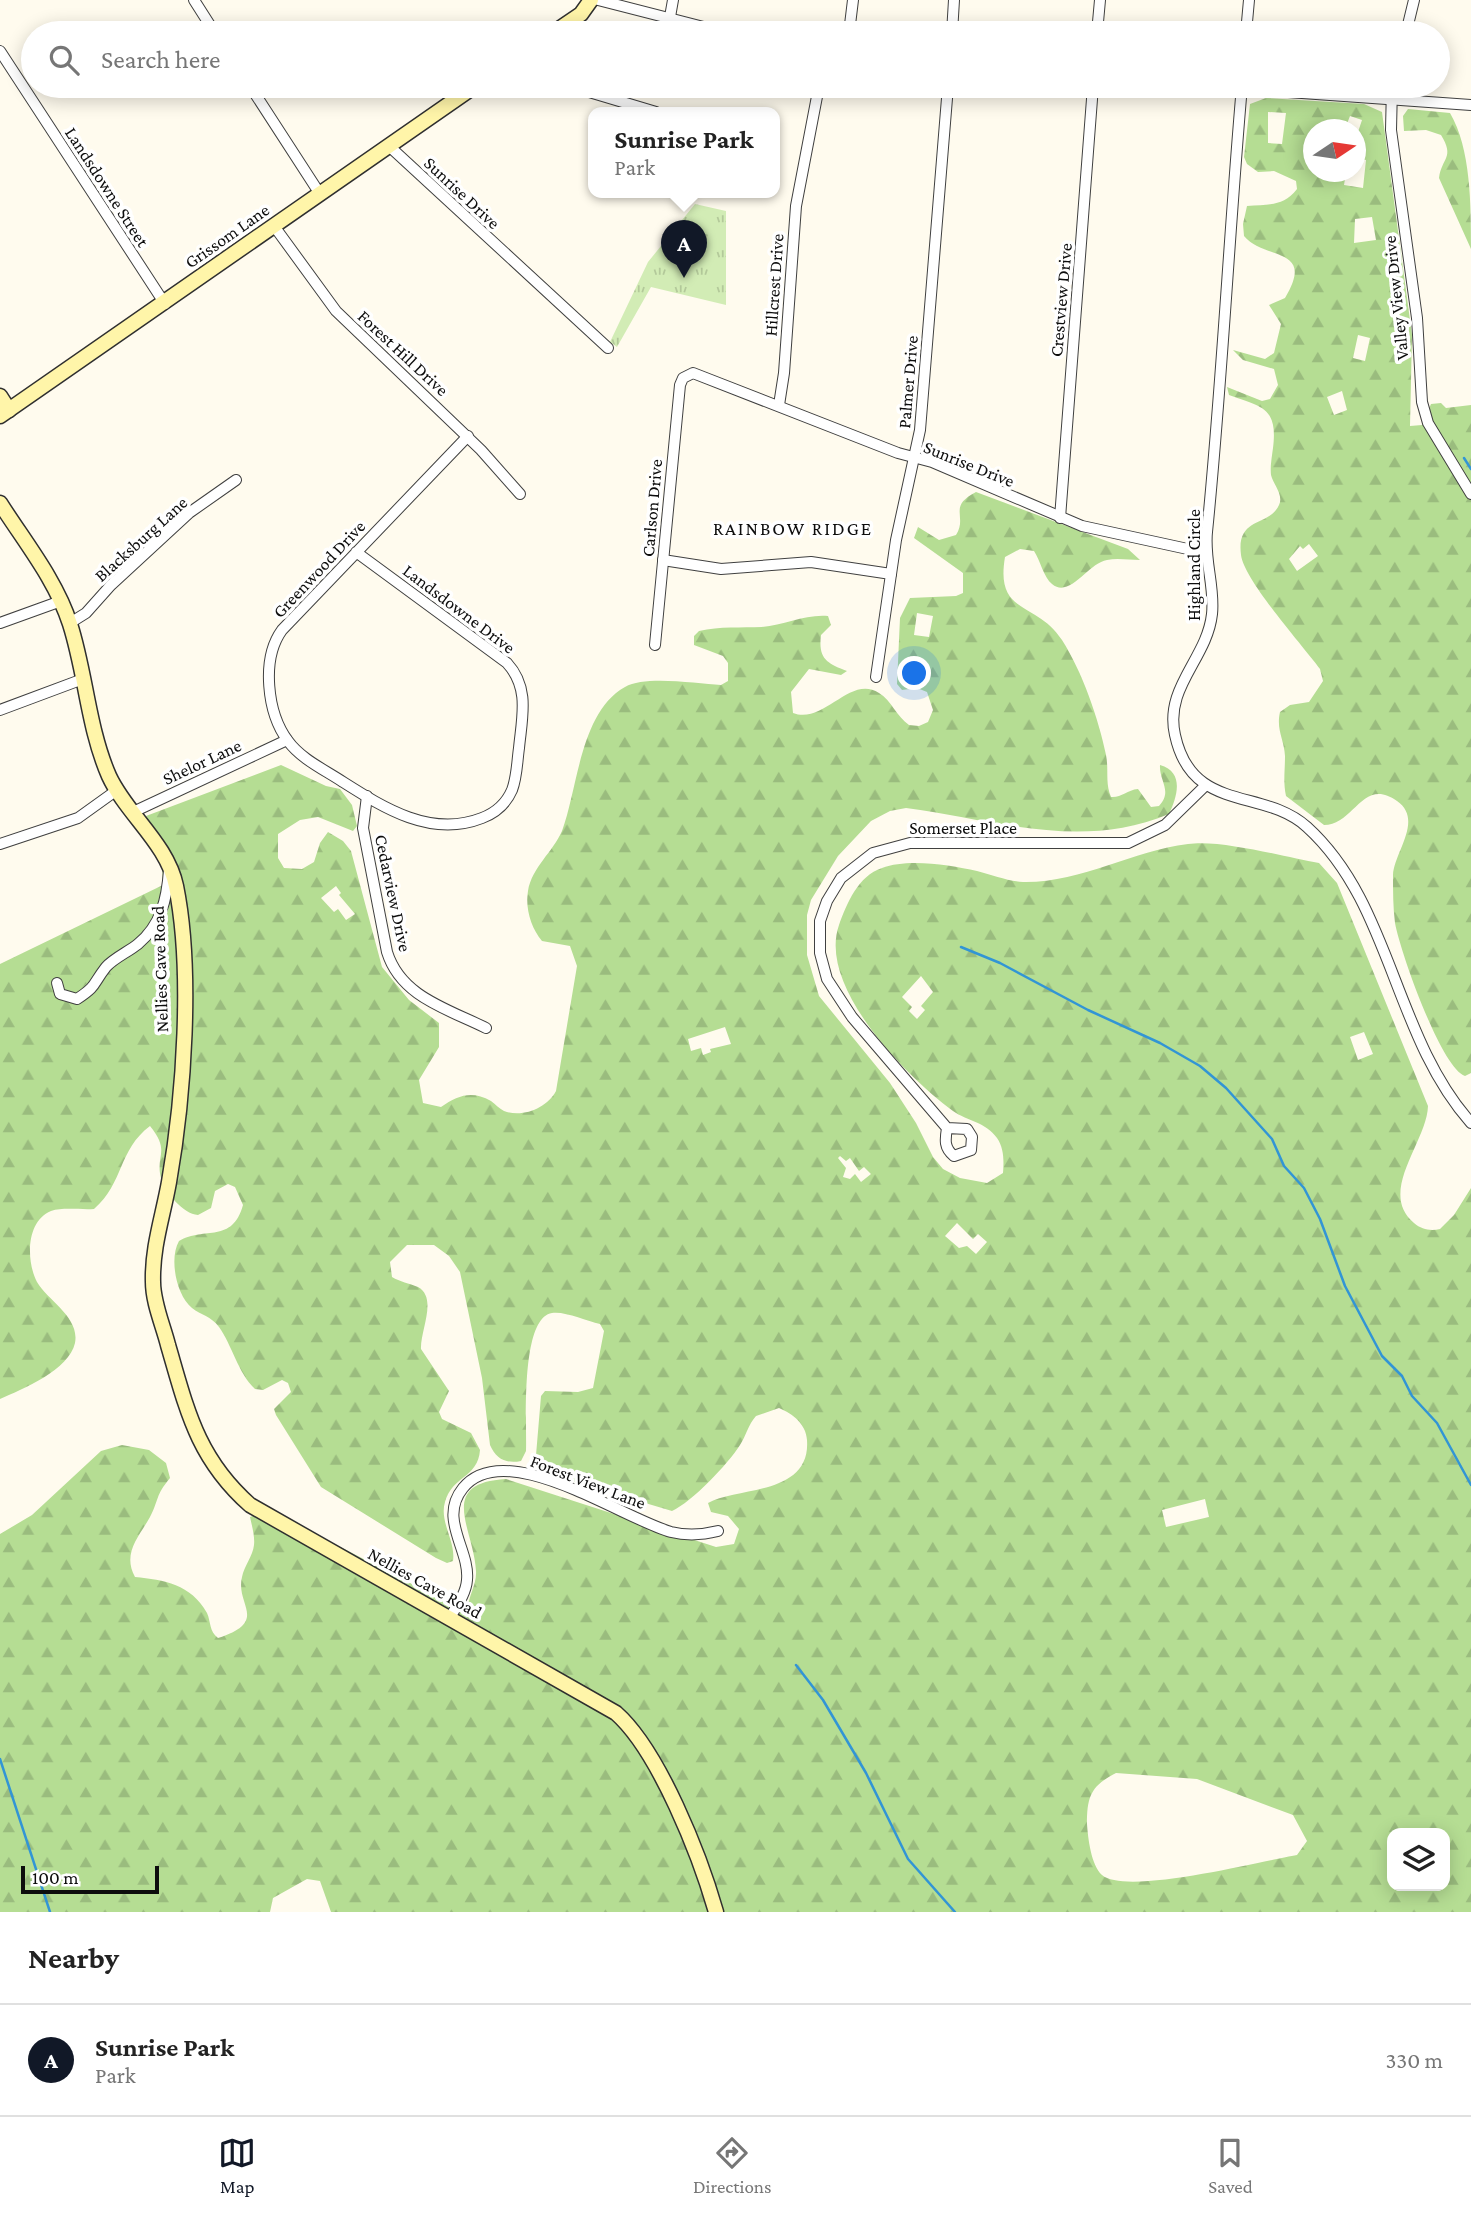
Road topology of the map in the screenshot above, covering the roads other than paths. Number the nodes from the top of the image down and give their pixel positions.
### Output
1 (194, 0) edge
2 (591, 0) edge
3 (597, 0) edge
4 (673, 0) edge
5 (853, 0) edge
6 (954, 0) edge
7 (1100, 0) edge
8 (1250, 0) edge
9 (1414, 0) edge
10 (670, 17) junction
11 (207, 21) edge
12 (571, 21) edge
13 (684, 21) edge
14 (850, 21) edge
15 (953, 21) edge
16 (1098, 21) edge
17 (1248, 21) edge
18 (1409, 21) edge
19 (0, 51) edge
20 (21, 83) edge
21 (31, 98) edge
22 (258, 98) edge
23 (458, 98) edge
24 (609, 98) edge
25 (817, 98) edge
26 (947, 98) edge
27 (1092, 98) edge
28 (1241, 98) edge
29 (1368, 98) edge
30 (1391, 100) junction
31 (1471, 105) edge
32 (639, 107) edge
33 (389, 146) junction
34 (320, 194) junction
35 (274, 226) junction
36 (165, 304) junction
37 (608, 348) dead end
38 (686, 376) joint
39 (0, 396) edge
40 (779, 405) junction
41 (5, 413) edge
42 (468, 436) junction
43 (916, 458) junction
44 (236, 480) dead end
45 (520, 494) dead end
46 (1471, 494) edge
47 (0, 503) edge
48 (1060, 518) junction
49 (356, 552) junction
50 (1206, 553) junction
51 (663, 560) junction
52 (891, 574) junction
53 (61, 601) junction
54 (0, 623) edge
55 (70, 624) junction
56 (655, 645) dead end
57 (876, 677) dead end
58 (83, 679) junction
59 (0, 710) edge
60 (287, 740) junction
61 (1206, 785) junction
62 (117, 790) junction
63 (366, 796) junction
64 (131, 813) junction
65 (0, 844) edge
66 (169, 866) junction
67 (57, 983) dead end
68 (486, 1028) dead end
69 (1471, 1123) edge
70 (947, 1128) dead end
71 (718, 1531) dead end
72 (449, 1619) junction
73 (716, 1912) edge

1 - 11 street
2 - 12 street
3 - 10 street
4 - 10 street
5 - 14 street
6 - 15 street
7 - 16 street
8 - 17 street
9 - 18 street
10 - 13 street
19 - 20 street, Landsdowne Street
21 - 36 street, Landsdowne Street
22 - 34 street
23 - 33 street, Grissom Lane
24 - 32 street
25 - 40 street, Hillcrest Drive
26 - 43 street, Palmer Drive
27 - 48 street, Crestview Drive
28 - 50 street, Highland Circle
29 - 30 street
30 - 31 street
30 - 46 street, Valley View Drive
33 - 34 street, Grissom Lane
33 - 37 street, Sunrise Drive
34 - 35 street, Grissom Lane
35 - 36 street, Grissom Lane
35 - 42 street, Forest Hill Drive
36 - 41 street, Grissom Lane
38 - 40 street, Sunrise Drive
38 - 51 street, Carlson Drive
39 - 41 street
40 - 43 street, Sunrise Drive
42 - 45 street, Forest Hill Drive
42 - 49 street, Greenwood Drive
43 - 48 street, Sunrise Drive
43 - 52 street, Palmer Drive
44 - 55 street, Blacksburg Lane
47 - 53 street, Nellies Cave Road
48 - 50 street, Sunrise Drive
49 - 60 street, Greenwood Drive
49 - 63 street, Landsdowne Drive
50 - 61 street, Highland Circle
51 - 52 street
51 - 56 street, Carlson Drive
52 - 57 street, Palmer Drive
53 - 54 street
53 - 55 street, Nellies Cave Road
55 - 58 street, Nellies Cave Road
58 - 59 street
58 - 62 street, Nellies Cave Road
60 - 63 street, Greenwood Drive
60 - 64 street, Shelor Lane
61 - 69 street, Highland Circle
61 - 70 street, Somerset Place
62 - 64 street, Nellies Cave Road
62 - 65 street
63 - 68 street, Cedarview Drive
64 - 66 street, Nellies Cave Road
66 - 67 street
66 - 72 street, Nellies Cave Road
71 - 72 street, Forest View Lane
72 - 73 street, Nellies Cave Road

